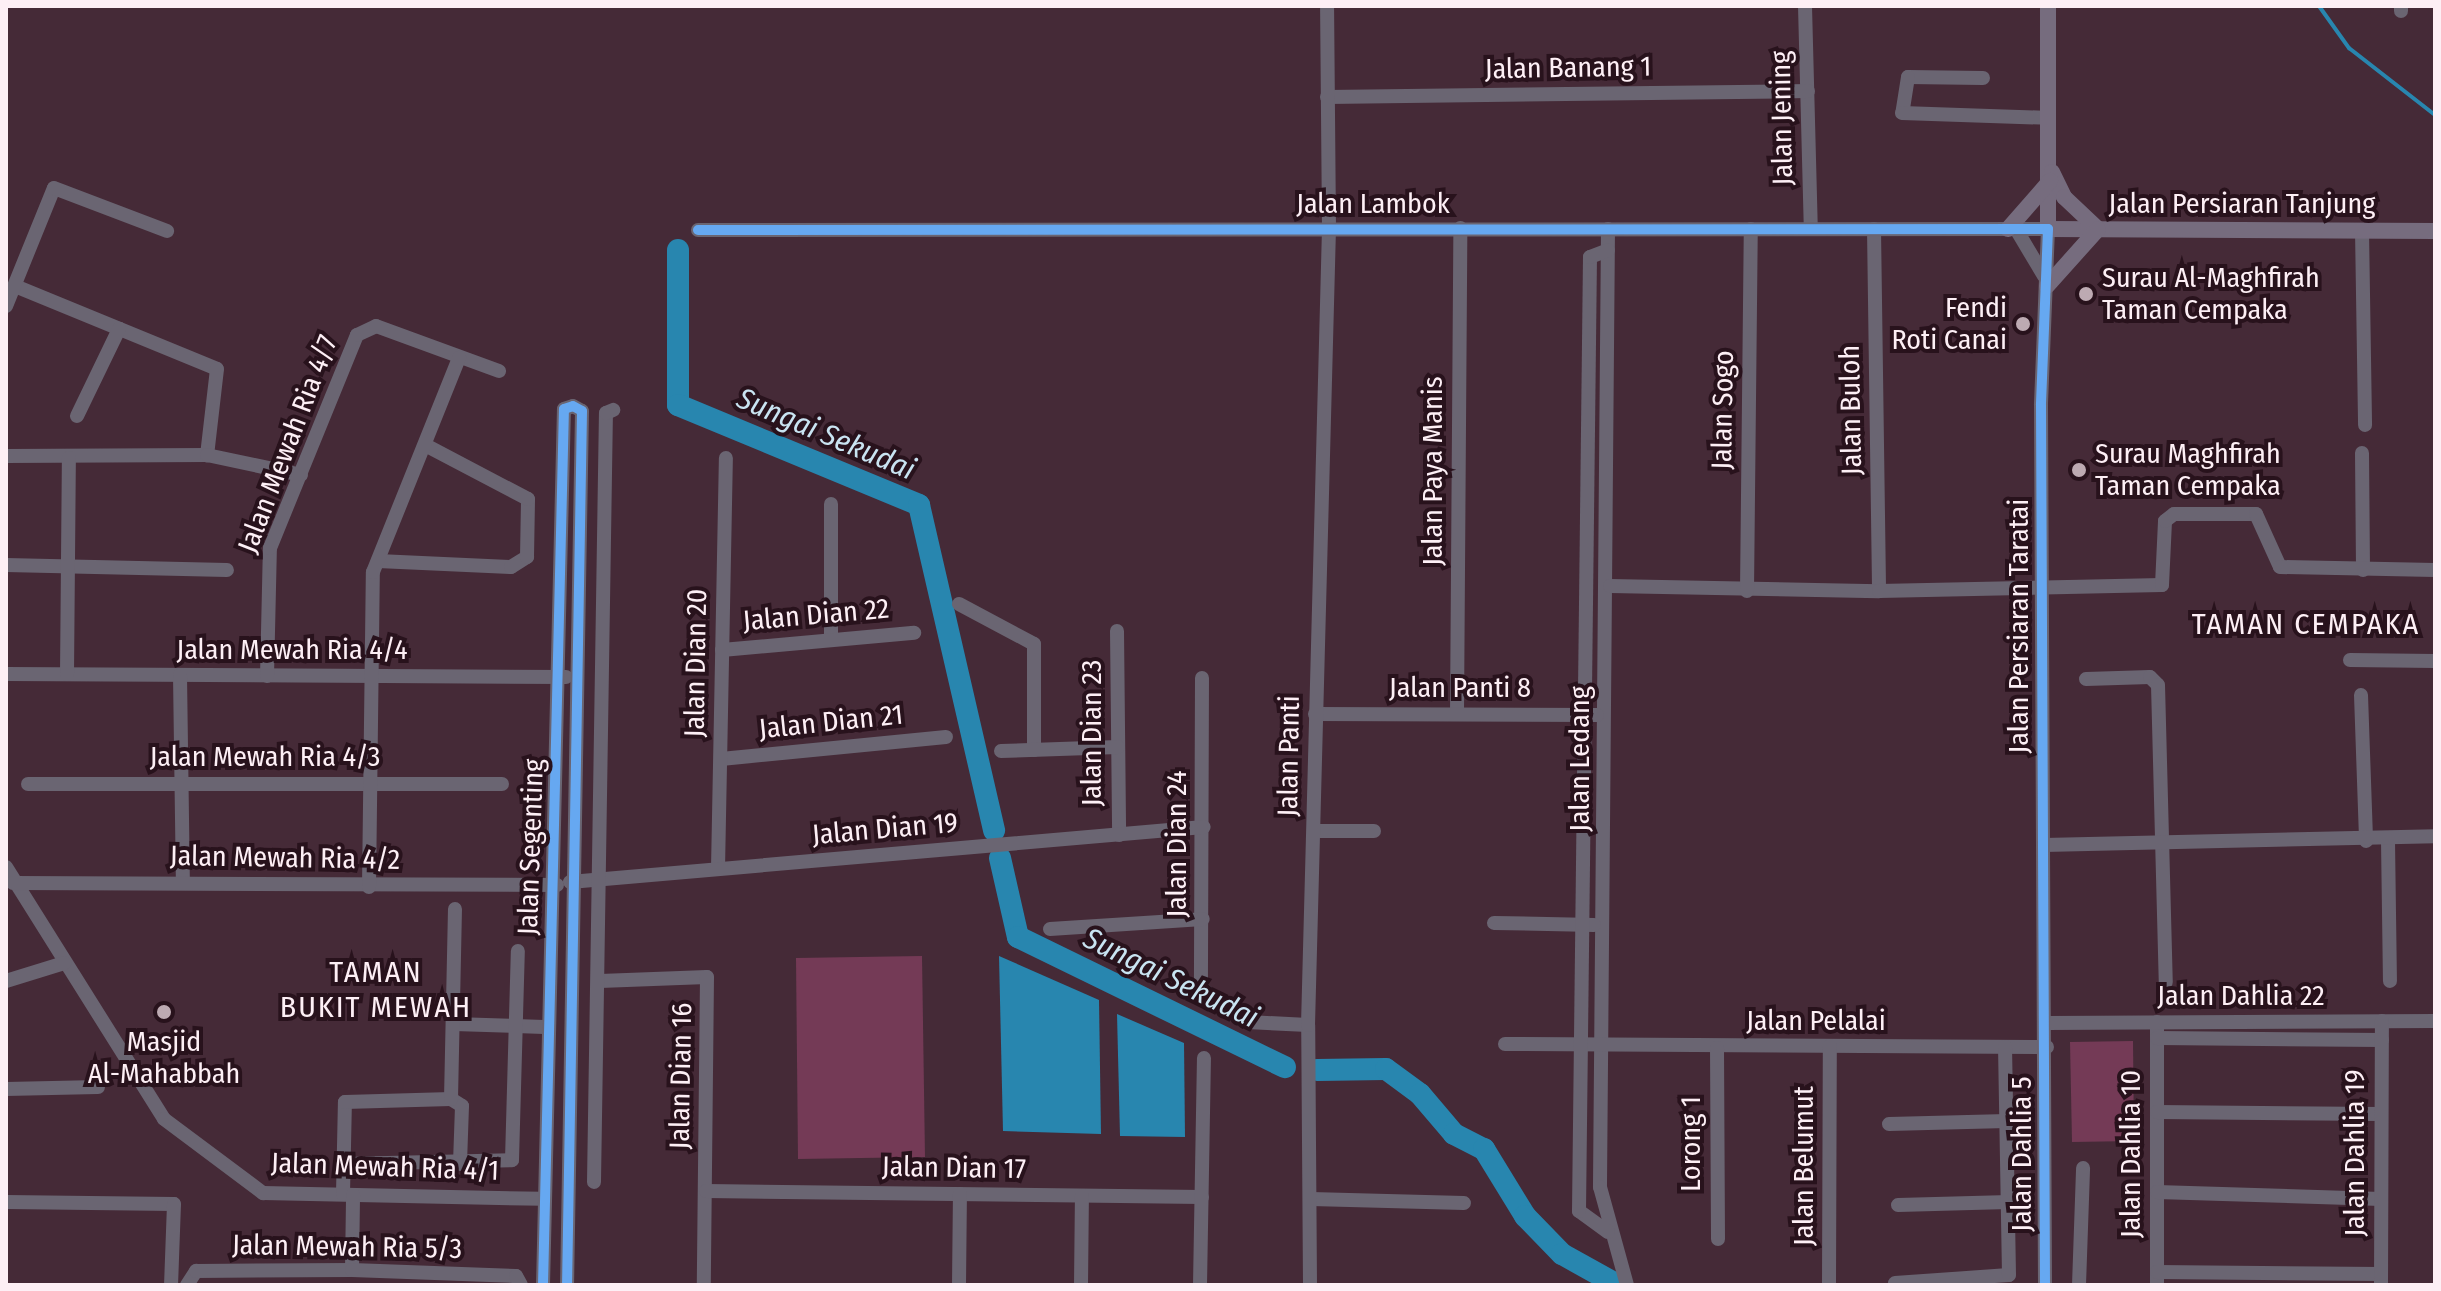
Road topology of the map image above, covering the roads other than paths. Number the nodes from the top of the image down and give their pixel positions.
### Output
1 (1327, 6) edge
2 (1805, 6) edge
3 (2048, 6) edge
4 (1983, 78) dead end
5 (1808, 91) junction
6 (1327, 97) junction
7 (2049, 118) junction
8 (2050, 173) junction
9 (1329, 228) junction
10 (1460, 228) junction
11 (1608, 229) junction
12 (1751, 229) junction
13 (1811, 229) junction
14 (1874, 229) junction
15 (2012, 229) junction
16 (2048, 229) junction
17 (2098, 229) junction
18 (698, 230) dead end
19 (2362, 230) junction
20 (167, 231) dead end
21 (2435, 231) edge
22 (1608, 250) junction
23 (15, 286) junction
24 (2047, 286) junction
25 (6, 306) edge
26 (119, 329) junction
27 (459, 358) junction
28 (499, 371) dead end
29 (613, 410) dead end
30 (77, 416) dead end
31 (2365, 425) dead end
32 (427, 446) junction
33 (2362, 453) dead end
34 (207, 455) junction
35 (6, 456) edge
36 (69, 458) junction
37 (726, 458) dead end
38 (301, 475) junction
39 (831, 504) dead end
40 (378, 561) junction
41 (6, 565) edge
42 (69, 567) junction
43 (227, 570) dead end
44 (2363, 570) junction
45 (2435, 570) edge
46 (1610, 586) junction
47 (2043, 590) junction
48 (1747, 591) junction
49 (1879, 591) junction
50 (959, 604) dead end
51 (1117, 631) dead end
52 (914, 633) dead end
53 (831, 640) junction
54 (722, 650) junction
55 (2350, 660) dead end
56 (2435, 661) edge
57 (6, 674) edge
58 (67, 674) junction
59 (180, 675) junction
60 (267, 676) junction
61 (372, 676) junction
62 (559, 677) junction
63 (578, 677) junction
64 (1202, 678) dead end
65 (2086, 679) dead end
66 (2361, 695) dead end
67 (1457, 713) junction
68 (1315, 714) junction
69 (1588, 715) junction
70 (1605, 716) junction
71 (946, 737) dead end
72 (1118, 747) junction
73 (1034, 750) junction
74 (1001, 751) dead end
75 (721, 759) junction
76 (180, 782) junction
77 (370, 783) junction
78 (28, 784) dead end
79 (502, 784) dead end
80 (1204, 827) junction
81 (1314, 831) junction
82 (1374, 831) dead end
83 (1119, 835) junction
84 (2435, 836) edge
85 (2366, 841) junction
86 (2388, 841) junction
87 (2163, 844) junction
88 (2044, 845) junction
89 (6, 867) edge
90 (718, 869) junction
91 (599, 879) junction
92 (183, 881) junction
93 (13, 883) junction
94 (563, 883) junction
95 (369, 887) junction
96 (455, 909) dead end
97 (1203, 919) junction
98 (1494, 923) dead end
99 (1587, 925) junction
100 (1606, 926) junction
101 (1050, 929) dead end
102 (518, 951) dead end
103 (64, 963) junction
104 (6, 981) edge
105 (600, 981) junction
106 (2390, 981) dead end
107 (2166, 982) dead end
108 (2382, 1021) junction
109 (2435, 1021) edge
110 (2157, 1022) junction
111 (2047, 1023) junction
112 (454, 1024) junction
113 (1308, 1025) junction
114 (517, 1026) junction
115 (544, 1027) junction
116 (2157, 1038) junction
117 (2382, 1040) junction
118 (1505, 1044) dead end
119 (1594, 1045) junction
120 (1830, 1046) junction
121 (2005, 1047) junction
122 (2047, 1047) junction
123 (1717, 1048) junction
124 (1204, 1058) dead end
125 (573, 1062) junction
126 (547, 1068) junction
127 (98, 1087) dead end
128 (6, 1089) edge
129 (451, 1099) junction
130 (2157, 1112) junction
131 (2381, 1114) junction
132 (2007, 1121) junction
133 (1889, 1124) dead end
134 (544, 1139) junction
135 (572, 1141) junction
136 (342, 1164) junction
137 (460, 1164) junction
138 (2083, 1168) dead end
139 (594, 1182) dead end
140 (706, 1191) junction
141 (2157, 1192) junction
142 (348, 1194) junction
143 (960, 1194) junction
144 (1082, 1196) junction
145 (1202, 1197) junction
146 (542, 1199) junction
147 (1311, 1199) junction
148 (2381, 1199) junction
149 (6, 1202) edge
150 (2009, 1202) junction
151 (1464, 1203) dead end
152 (1898, 1205) dead end
153 (1608, 1232) junction
154 (1718, 1239) dead end
155 (352, 1270) junction
156 (2157, 1278) edge
157 (2235, 1279) edge
158 (2381, 1279) edge
159 (519, 1281) edge
160 (1895, 1283) dead end
161 (171, 1285) edge
162 (187, 1285) edge
163 (543, 1285) edge
164 (567, 1285) edge
165 (704, 1285) edge
166 (959, 1285) edge
167 (1081, 1285) edge
168 (1200, 1285) edge
169 (1310, 1285) edge
170 (1627, 1285) edge
171 (1829, 1285) edge
172 (2045, 1285) edge
173 (2079, 1285) edge

1 - 6 street, Jalan Panti
2 - 5 street, Jalan Jening
3 - 7 main road
4 - 7 street
5 - 6 street, Jalan Banang 1
5 - 13 street, Jalan Jening
6 - 9 street, Jalan Panti
7 - 8 main road
8 - 15 main road
8 - 16 main road
8 - 17 main road
9 - 10 street, Jalan Lambok
9 - 18 street, Jalan Lambok
9 - 68 street, Jalan Panti
10 - 11 street, Jalan Lambok
10 - 67 street, Jalan Paya Manis
11 - 12 street, Jalan Lambok
11 - 22 street, Jalan Ledang
12 - 13 street, Jalan Lambok
12 - 48 street, Jalan Sogo
13 - 14 street, Jalan Lambok
14 - 15 street, Jalan Lambok
14 - 49 street, Jalan Buloh
15 - 16 street, Jalan Lambok
15 - 24 street
16 - 17 main road, Jalan Persiaran Tanjung
16 - 24 street, Jalan Persiaran Taratai
17 - 19 main road, Jalan Persiaran Tanjung
17 - 24 main road
19 - 21 main road, Jalan Persiaran Tanjung
19 - 31 street
20 - 23 street
22 - 46 street, Jalan Ledang
22 - 69 street
23 - 25 street
23 - 26 street
24 - 47 street, Jalan Persiaran Taratai
26 - 30 street
26 - 34 street
27 - 28 street, Jalan Mewah Ria 4/7
27 - 32 street
27 - 38 street, Jalan Mewah Ria 4/7
29 - 91 street
32 - 40 street
32 - 40 street
33 - 44 street
34 - 36 street
34 - 38 street
35 - 36 street
36 - 42 street
37 - 54 street, Jalan Dian 20
38 - 60 street, Jalan Mewah Ria 4/7
39 - 53 street
40 - 61 street
41 - 42 street
42 - 43 street
42 - 58 street
44 - 45 street
44 - 47 street
46 - 48 street
46 - 70 street, Jalan Ledang
47 - 49 street
47 - 88 street, Jalan Persiaran Taratai
48 - 49 street
50 - 73 street
51 - 72 street, Jalan Dian 23
52 - 53 street, Jalan Dian 22
53 - 54 street, Jalan Dian 22
54 - 75 street, Jalan Dian 20
55 - 56 street
57 - 58 street, Jalan Mewah Ria 4/4
58 - 59 street, Jalan Mewah Ria 4/4
59 - 60 street, Jalan Mewah Ria 4/4
59 - 76 street
60 - 61 street, Jalan Mewah Ria 4/4
61 - 62 street, Jalan Mewah Ria 4/4
61 - 77 street
62 - 63 street, Jalan Mewah Ria 4/4
62 - 63 street, Jalan Segenting
62 - 94 street, Jalan Segenting
63 - 94 street, Jalan Segenting
64 - 80 street, Jalan Dian 24
65 - 87 street
66 - 85 street
67 - 68 street, Jalan Panti 8
67 - 69 street, Jalan Panti 8
68 - 81 street, Jalan Panti
69 - 70 street, Jalan Panti 8
69 - 99 street
70 - 100 street, Jalan Ledang
71 - 75 street, Jalan Dian 21
72 - 73 street
72 - 83 street, Jalan Dian 23
73 - 74 street
75 - 90 street, Jalan Dian 20
76 - 77 street, Jalan Mewah Ria 4/3
76 - 78 street, Jalan Mewah Ria 4/3
76 - 92 street
77 - 79 street, Jalan Mewah Ria 4/3
77 - 95 street
80 - 83 street, Jalan Dian 19
80 - 97 street, Jalan Dian 24
81 - 82 street
81 - 113 street, Jalan Panti
83 - 90 street, Jalan Dian 19
84 - 86 street
85 - 86 street
85 - 87 street
86 - 106 street
87 - 88 street
87 - 107 street
88 - 111 street, Jalan Persiaran Taratai
89 - 93 street, Jalan Mewah Ria 4/1
90 - 91 street, Jalan Dian 19
91 - 94 street, Jalan Dian 19
91 - 105 street
92 - 93 street, Jalan Mewah Ria 4/2
92 - 95 street, Jalan Mewah Ria 4/2
93 - 103 street, Jalan Mewah Ria 4/1
94 - 95 street, Jalan Mewah Ria 4/2
94 - 115 street, Jalan Segenting
94 - 125 street, Jalan Segenting
96 - 112 street
97 - 101 street
97 - 113 street, Jalan Dian 24
98 - 99 street
99 - 100 street
99 - 119 street
100 - 119 street, Jalan Ledang
102 - 114 street
103 - 104 street
103 - 142 street, Jalan Mewah Ria 4/1
105 - 139 street
105 - 140 street, Jalan Dian 16
108 - 109 street, Jalan Dahlia 22
108 - 110 street, Jalan Dahlia 22
108 - 117 street, Jalan Dahlia 19
110 - 111 street, Jalan Dahlia 22
110 - 116 street, Jalan Dahlia 10
111 - 122 street, Jalan Dahlia 5
112 - 114 street
112 - 129 street
113 - 147 street, Jalan Panti
114 - 115 street
114 - 137 street
115 - 126 street, Jalan Segenting
116 - 117 street
116 - 130 street, Jalan Dahlia 10
117 - 131 street, Jalan Dahlia 19
118 - 119 street, Jalan Pelalai
119 - 123 street, Jalan Pelalai
119 - 153 street, Jalan Ledang
119 - 153 street
120 - 121 street, Jalan Pelalai
120 - 123 street, Jalan Pelalai
120 - 171 street, Jalan Belumut
121 - 122 street, Jalan Pelalai
121 - 132 street
122 - 172 street, Jalan Dahlia 5
123 - 154 street, Lorong 1
124 - 145 street
125 - 126 street
125 - 135 street, Jalan Segenting
126 - 134 street, Jalan Segenting
127 - 128 street
129 - 136 street
129 - 137 street
130 - 131 street
130 - 141 street, Jalan Dahlia 10
131 - 148 street, Jalan Dahlia 19
132 - 133 street
132 - 150 street
134 - 135 street
134 - 146 street, Jalan Segenting
135 - 164 street, Jalan Segenting
136 - 137 street
136 - 142 street
138 - 173 street
140 - 143 street, Jalan Dian 17
140 - 165 street, Jalan Dian 16
141 - 148 street
141 - 156 street, Jalan Dahlia 10
142 - 146 street, Jalan Mewah Ria 4/1
142 - 155 street
143 - 144 street, Jalan Dian 17
143 - 166 street
144 - 145 street, Jalan Dian 17
144 - 167 street
145 - 168 street
146 - 163 street, Jalan Segenting
147 - 151 street
147 - 169 street, Jalan Panti
148 - 158 street, Jalan Dahlia 19
149 - 161 street
150 - 152 street
150 - 160 street
153 - 170 street, Jalan Ledang
155 - 159 street, Jalan Mewah Ria 5/3
155 - 162 street, Jalan Mewah Ria 5/3
156 - 157 street
157 - 158 street

